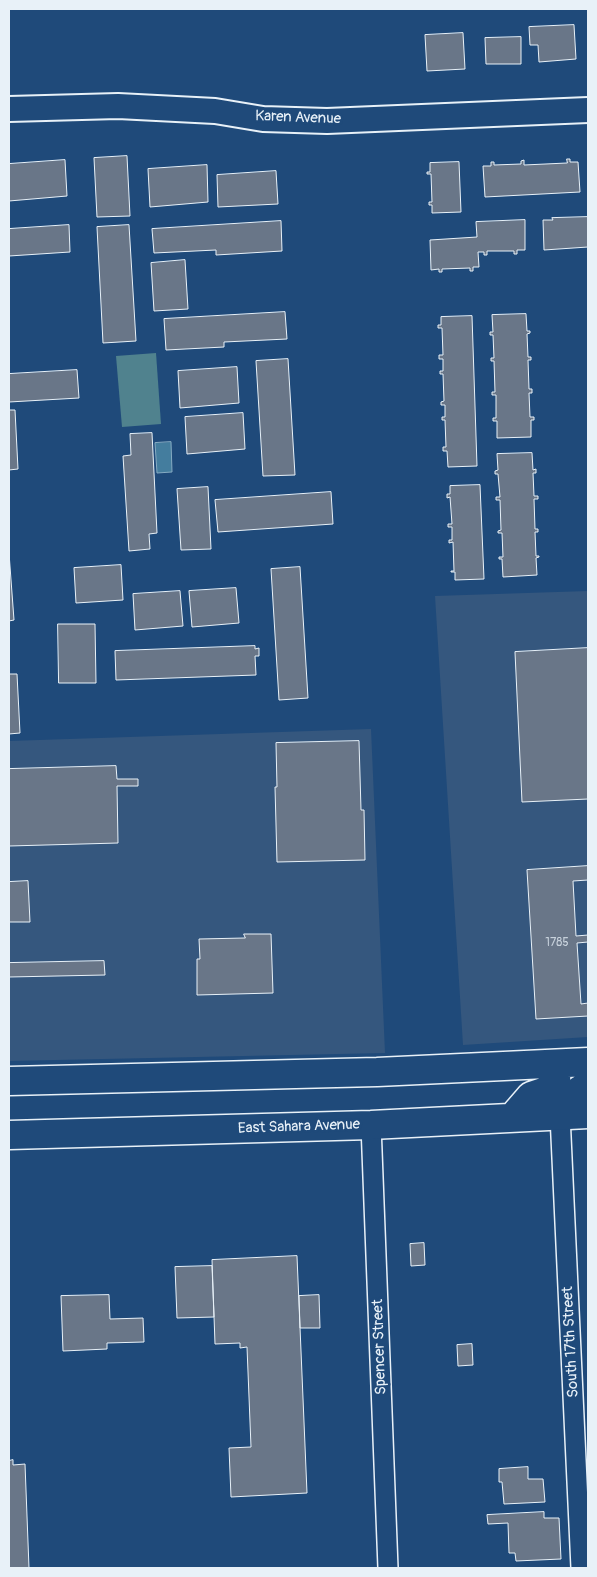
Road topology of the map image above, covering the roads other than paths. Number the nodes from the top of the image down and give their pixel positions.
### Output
1 (9, 109) edge
2 (588, 110) edge
3 (588, 1062) edge
4 (557, 1064) junction
5 (9, 1081) edge
6 (588, 1086) edge
7 (588, 1114) edge
8 (560, 1115) junction
9 (512, 1118) junction
10 (371, 1125) junction
11 (9, 1134) edge
12 (580, 1332) edge
13 (388, 1568) edge
14 (581, 1568) edge

1 - 2 street, Karen Avenue
3 - 4 main road
4 - 5 main road
4 - 9 main road
6 - 8 main road
7 - 8 main road, East Sahara Avenue
8 - 9 main road, East Sahara Avenue
8 - 12 street, South 17th Street
9 - 10 main road, East Sahara Avenue
10 - 11 main road, East Sahara Avenue
10 - 13 street, Spencer Street
12 - 14 street, South 17th Street

